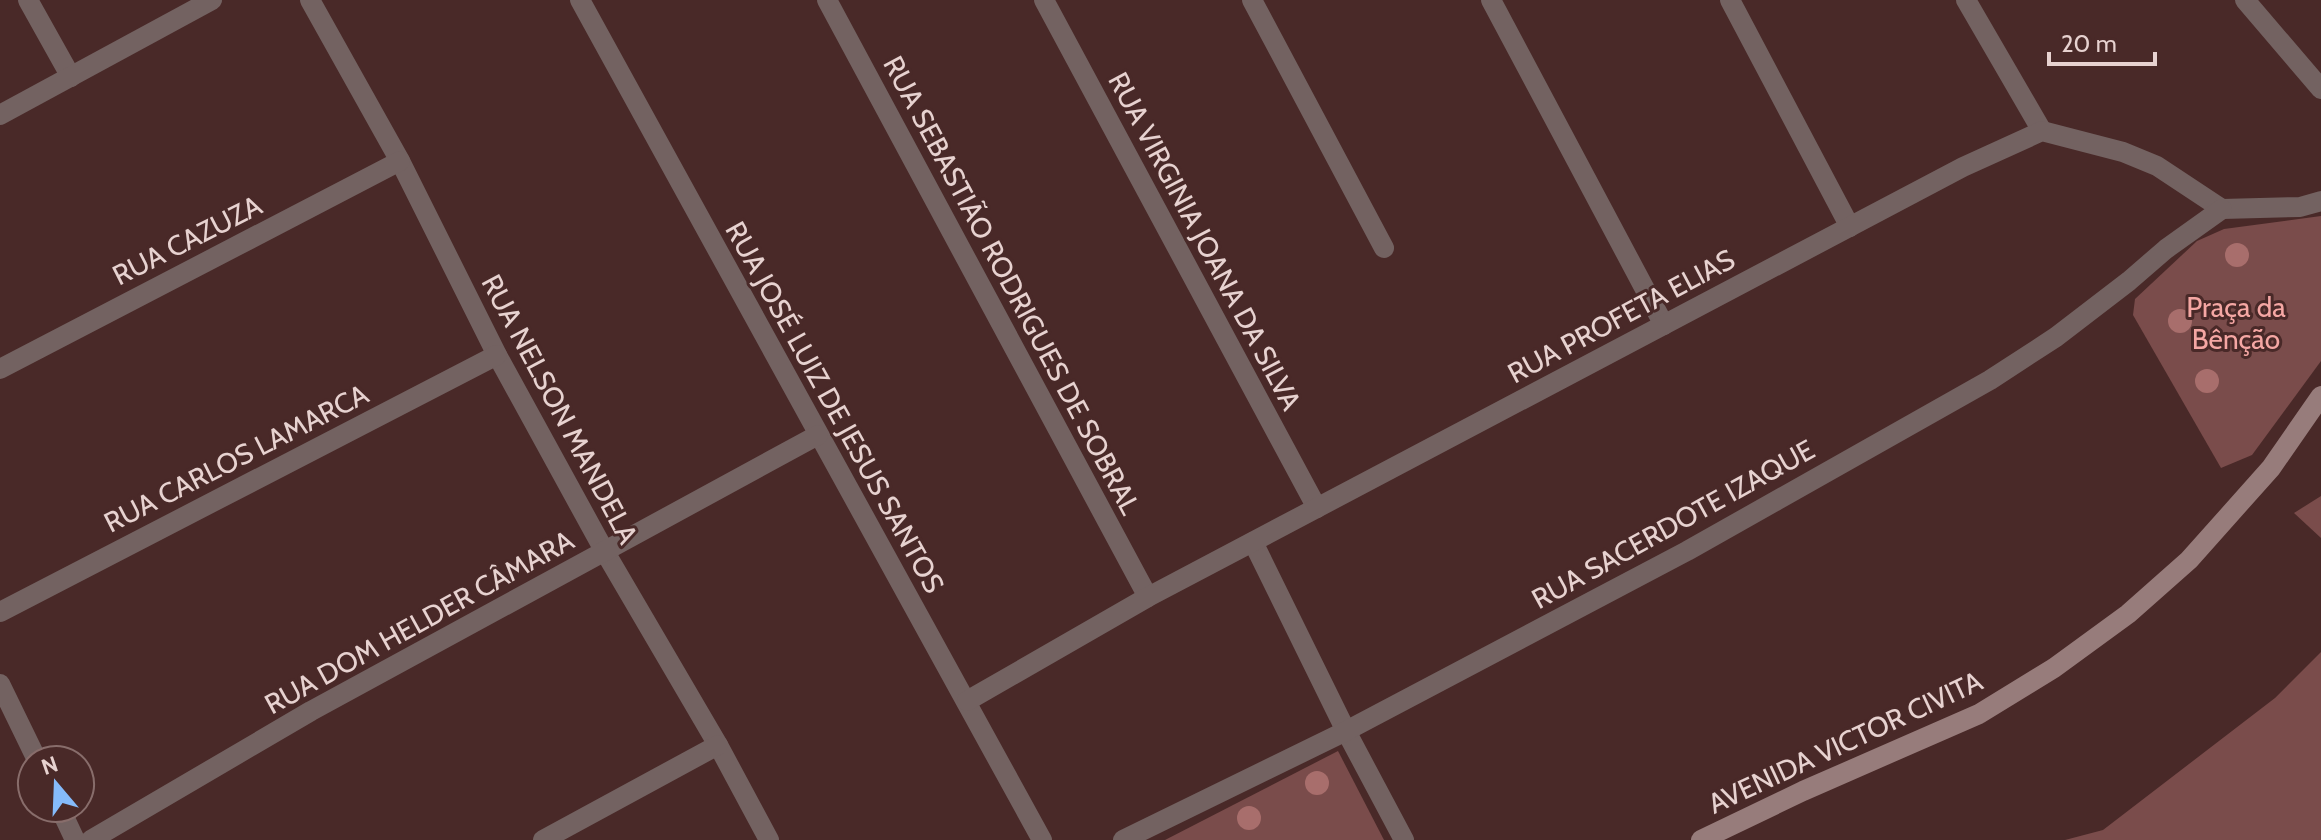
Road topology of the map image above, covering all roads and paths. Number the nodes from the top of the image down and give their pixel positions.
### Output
1 (28, 0) edge
2 (212, 0) edge
3 (310, 0) edge
4 (580, 0) edge
5 (827, 0) edge
6 (1044, 0) edge
7 (1252, 0) edge
8 (1491, 0) edge
9 (1730, 0) edge
10 (1966, 0) edge
11 (2245, 0) edge
12 (71, 77) junction
13 (2321, 89) edge
14 (0, 115) edge
15 (2042, 131) junction
16 (400, 161) junction
17 (2321, 201) edge
18 (2222, 209) junction
19 (1850, 227) junction
20 (1384, 248) dead end
21 (1664, 325) junction
22 (497, 355) junction
23 (0, 369) edge
24 (2321, 396) edge
25 (818, 435) junction
26 (1317, 508) junction
27 (1253, 542) junction
28 (605, 552) junction
29 (1148, 597) junction
30 (0, 612) edge
31 (0, 684) edge
32 (967, 701) junction
33 (1346, 731) junction
34 (29, 744) edge
35 (718, 745) junction
36 (91, 840) edge
37 (543, 840) edge
38 (769, 840) edge
39 (1042, 840) edge
40 (1123, 840) edge
41 (1404, 840) edge
42 (1701, 840) edge

1 - 12 street
2 - 12 street
3 - 16 street, RUA NELSON MANDELA
4 - 25 street, RUA JOSÉ LUIZ DE JESUS SANTOS
5 - 29 street, RUA SEBASTIÃO RODRIGUES DE SOBRAL
6 - 26 street, RUA VIRGINIA JOANA DA SILVA
7 - 20 street
8 - 21 street
9 - 19 street
10 - 15 street
11 - 13 street
12 - 14 street
15 - 18 street
15 - 19 street, RUA PROFETA ELIAS
16 - 22 street, RUA NELSON MANDELA
16 - 23 street, RUA CAZUZA
17 - 18 street
18 - 33 street, RUA SACERDOTE IZAQUE
19 - 21 street, RUA PROFETA ELIAS
21 - 26 street, RUA PROFETA ELIAS
22 - 28 street, RUA NELSON MANDELA
22 - 30 street, RUA CARLOS LAMARCA
24 - 42 main road, AVENIDA VICTOR CIVITA
25 - 28 street, RUA DOM HELDER CÂMARA
25 - 32 street, RUA JOSÉ LUIZ DE JESUS SANTOS
26 - 27 street, RUA PROFETA ELIAS
27 - 29 street, RUA PROFETA ELIAS
27 - 33 street
28 - 35 street, RUA NELSON MANDELA
28 - 36 street, RUA DOM HELDER CÂMARA
29 - 32 street, RUA PROFETA ELIAS
31 - 34 street
32 - 39 street, RUA JOSÉ LUIZ DE JESUS SANTOS
33 - 40 street, RUA SACERDOTE IZAQUE
33 - 41 street
35 - 37 street
35 - 38 street, RUA NELSON MANDELA

